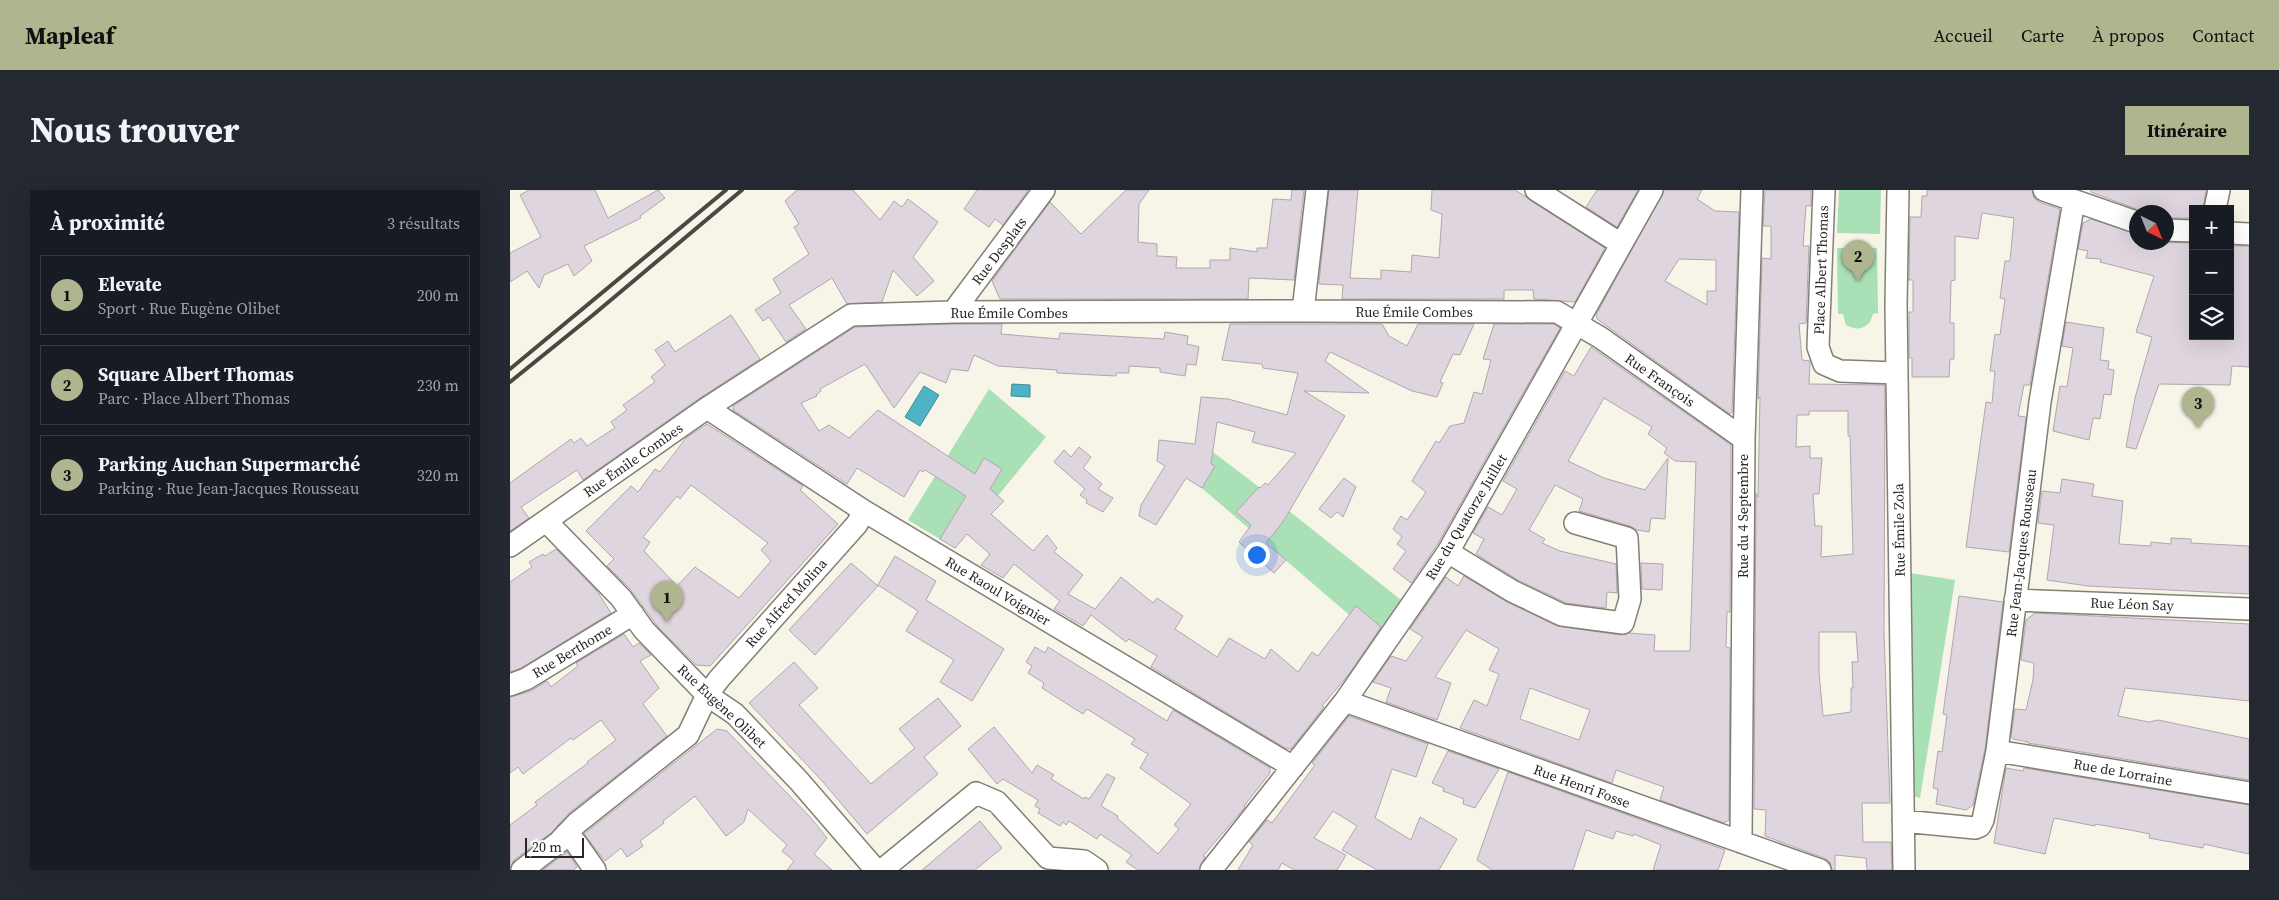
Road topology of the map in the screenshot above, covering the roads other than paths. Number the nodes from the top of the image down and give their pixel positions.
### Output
1 (1044, 190) edge
2 (1317, 190) edge
3 (1536, 190) edge
4 (1652, 190) edge
5 (1752, 190) edge
6 (1824, 190) edge
7 (1898, 190) edge
8 (2044, 190) edge
9 (2219, 190) edge
10 (2074, 201) junction
11 (2216, 205) edge
12 (2129, 220) edge
13 (2174, 230) edge
14 (2189, 231) edge
15 (2234, 233) edge
16 (2249, 234) edge
17 (1621, 244) junction
18 (1303, 311) junction
19 (953, 312) junction
20 (1576, 322) junction
21 (1897, 373) junction
22 (707, 408) junction
23 (1744, 439) junction
24 (864, 511) junction
25 (546, 521) junction
26 (1575, 523) dead end
27 (510, 546) edge
28 (1448, 552) junction
29 (2015, 600) junction
30 (2249, 609) edge
31 (633, 614) junction
32 (510, 685) edge
33 (707, 695) junction
34 (1345, 701) junction
35 (1997, 751) junction
36 (1293, 767) junction
37 (2249, 794) edge
38 (1902, 821) junction
39 (566, 834) junction
40 (1741, 842) junction
41 (522, 870) edge
42 (595, 870) edge
43 (876, 870) edge
44 (882, 870) edge
45 (1098, 870) edge
46 (1211, 870) edge
47 (1820, 870) edge
48 (1904, 870) edge

1 - 19 street, Rue Desplats
2 - 18 street
3 - 17 street
4 - 17 street, Rue du Quatorze Juillet
5 - 23 street, Rue du 4 Septembre
6 - 21 street, Place Albert Thomas
7 - 21 street, Rue Émile Zola
8 - 10 street
9 - 11 street
10 - 12 street
10 - 29 street, Rue Jean-Jacques Rousseau
13 - 14 street
15 - 16 street
17 - 20 street, Rue du Quatorze Juillet
18 - 19 street, Rue Émile Combes
18 - 20 street, Rue Émile Combes
19 - 22 street, Rue Émile Combes
20 - 23 street, Rue François
20 - 28 street, Rue du Quatorze Juillet
21 - 38 street, Rue Émile Zola
22 - 24 street, Rue Raoul Voignier
22 - 25 street, Rue Émile Combes
23 - 40 street, Rue du 4 Septembre
24 - 33 street, Rue Alfred Molina
24 - 36 street, Rue Raoul Voignier
25 - 27 street, Rue Émile Combes
25 - 31 street, Rue Eugène Olibet
26 - 28 street
28 - 34 street, Rue du Quatorze Juillet
29 - 30 street, Rue Léon Say
29 - 35 street, Rue Jean-Jacques Rousseau
31 - 32 street, Rue Berthome
31 - 33 street, Rue Eugène Olibet
33 - 39 street, Rue Alfred Molina
33 - 43 street, Rue Eugène Olibet
34 - 36 street, Rue du Quatorze Juillet
34 - 40 street, Rue Henri Fosse
35 - 37 street, Rue de Lorraine
35 - 38 street, Rue Jean-Jacques Rousseau
36 - 46 street, Rue du Quatorze Juillet
38 - 48 street, Rue Émile Zola
39 - 41 street, Rue Alfred Molina
39 - 42 street
40 - 47 street, Rue Henri Fosse
44 - 45 street

